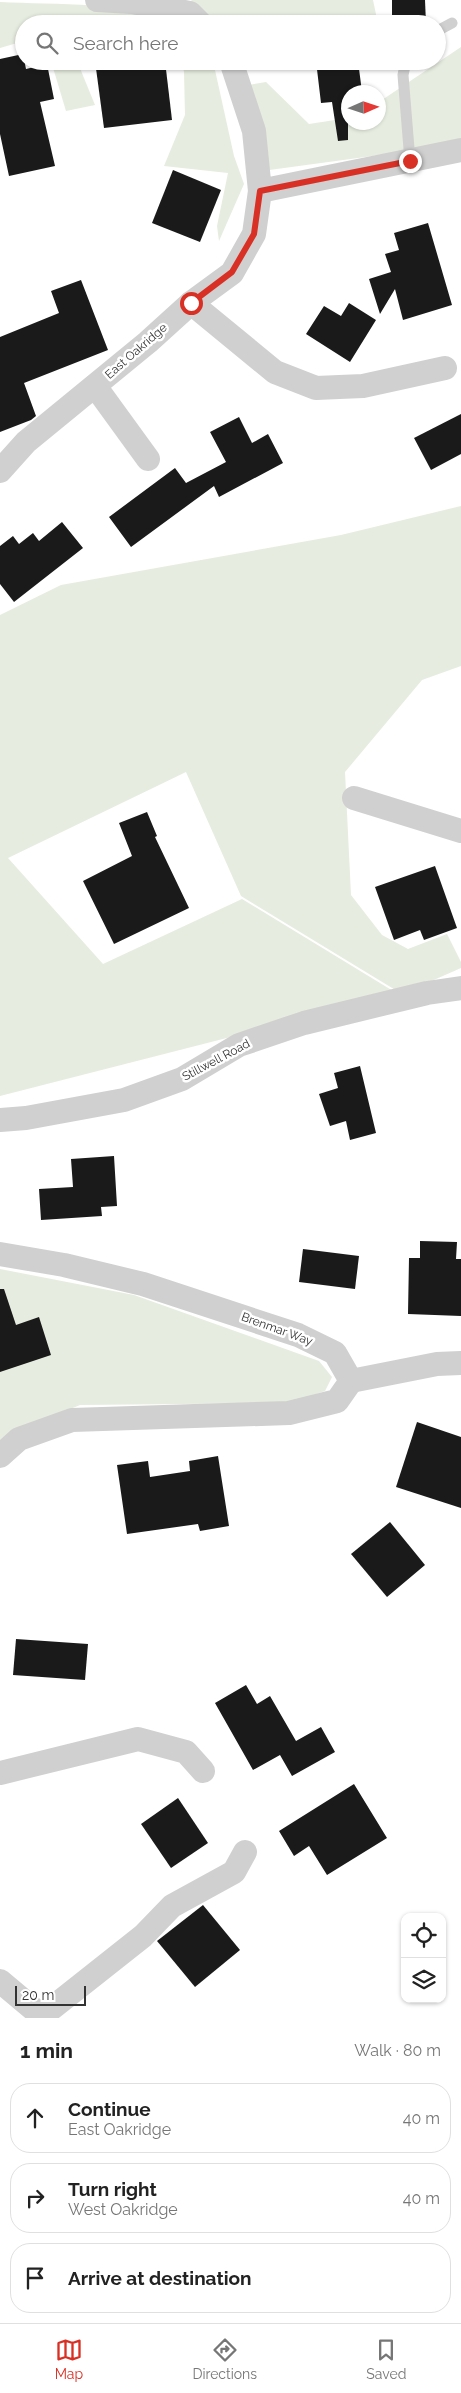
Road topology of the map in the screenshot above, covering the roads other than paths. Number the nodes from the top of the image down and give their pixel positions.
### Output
1 (97, 0) edge
2 (192, 15) edge
3 (452, 23) dead end
4 (446, 27) edge
5 (234, 70) edge
6 (404, 70) edge
7 (461, 150) edge
8 (410, 161) junction
9 (260, 191) junction
10 (191, 303) junction
11 (445, 368) dead end
12 (95, 386) junction
13 (148, 459) dead end
14 (0, 471) edge
15 (354, 798) dead end
16 (461, 830) edge
17 (461, 988) edge
18 (0, 1120) edge
19 (0, 1254) edge
20 (461, 1363) edge
21 (351, 1380) junction
22 (0, 1456) edge
23 (203, 1771) dead end
24 (0, 1773) edge
25 (245, 1852) dead end
26 (0, 1981) edge
27 (43, 2017) edge

1 - 2 street
3 - 4 lane
5 - 9 street, East Oakridge
6 - 8 lane
7 - 8 street
8 - 9 street
9 - 10 street, East Oakridge
10 - 11 street
10 - 12 street, East Oakridge
12 - 13 street
12 - 14 street, East Oakridge
15 - 16 street
17 - 18 street, Stillwell Road
19 - 21 street, Brenmar Way
20 - 21 street
21 - 22 street
23 - 24 street
25 - 27 street
26 - 27 street

